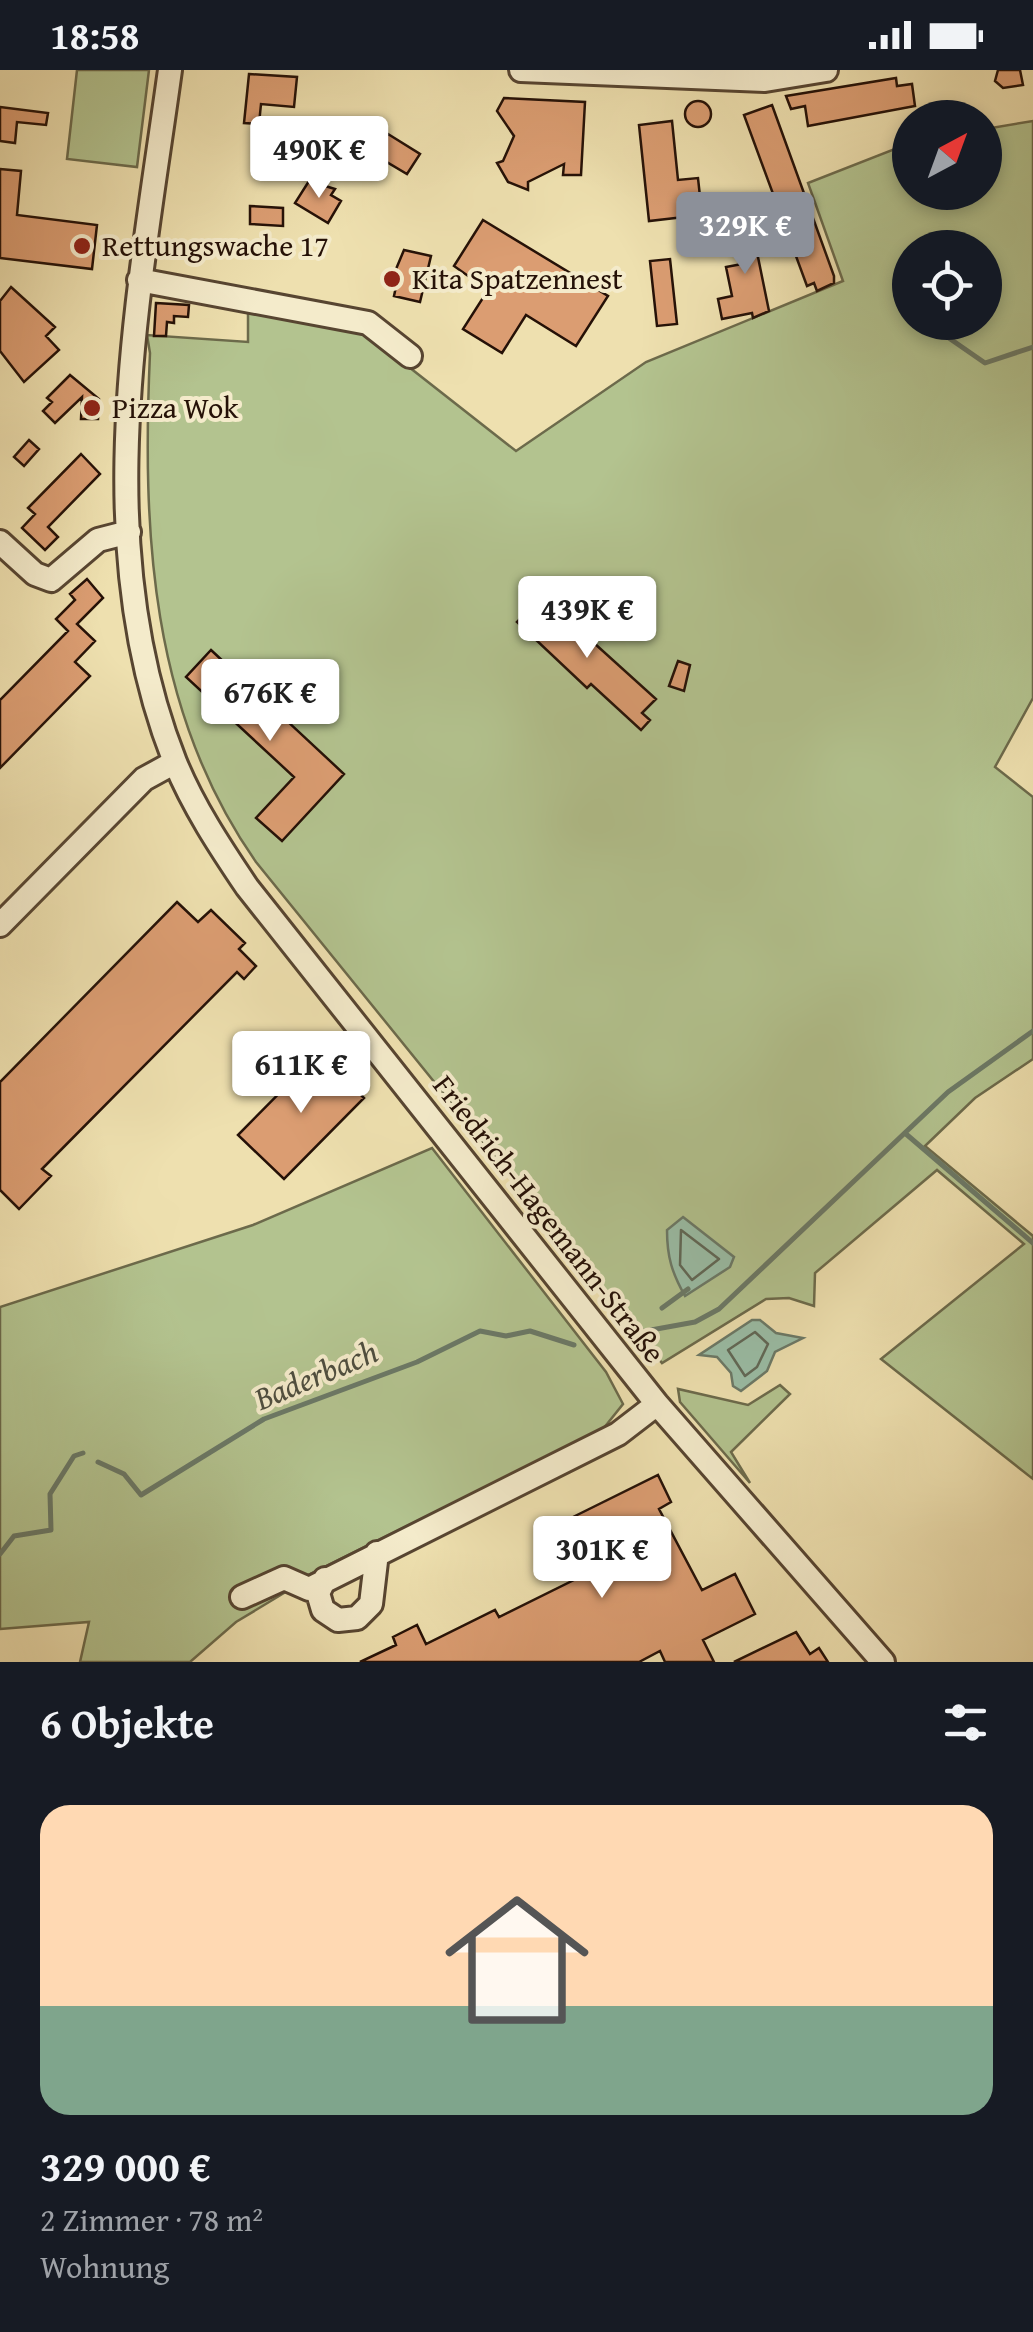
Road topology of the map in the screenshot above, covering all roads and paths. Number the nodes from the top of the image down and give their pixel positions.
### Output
1 (170, 70) edge
2 (522, 70) edge
3 (826, 70) edge
4 (140, 280) junction
5 (410, 356) dead end
6 (129, 532) junction
7 (0, 542) edge
8 (175, 762) junction
9 (0, 924) edge
10 (658, 1404) junction
11 (377, 1552) junction
12 (325, 1578) junction
13 (242, 1598) dead end
14 (883, 1662) edge

1 - 4 street, Friedrich-Hagemann-Straße
2 - 3 street
4 - 5 street
4 - 6 street, Friedrich-Hagemann-Straße
6 - 7 street
6 - 8 street, Friedrich-Hagemann-Straße
8 - 9 street
8 - 10 street, Friedrich-Hagemann-Straße
10 - 11 street, Friedrich-Hagemann-Straße
10 - 14 street, Friedrich-Hagemann-Straße
11 - 12 street, Friedrich-Hagemann-Straße
11 - 12 street
12 - 13 street

